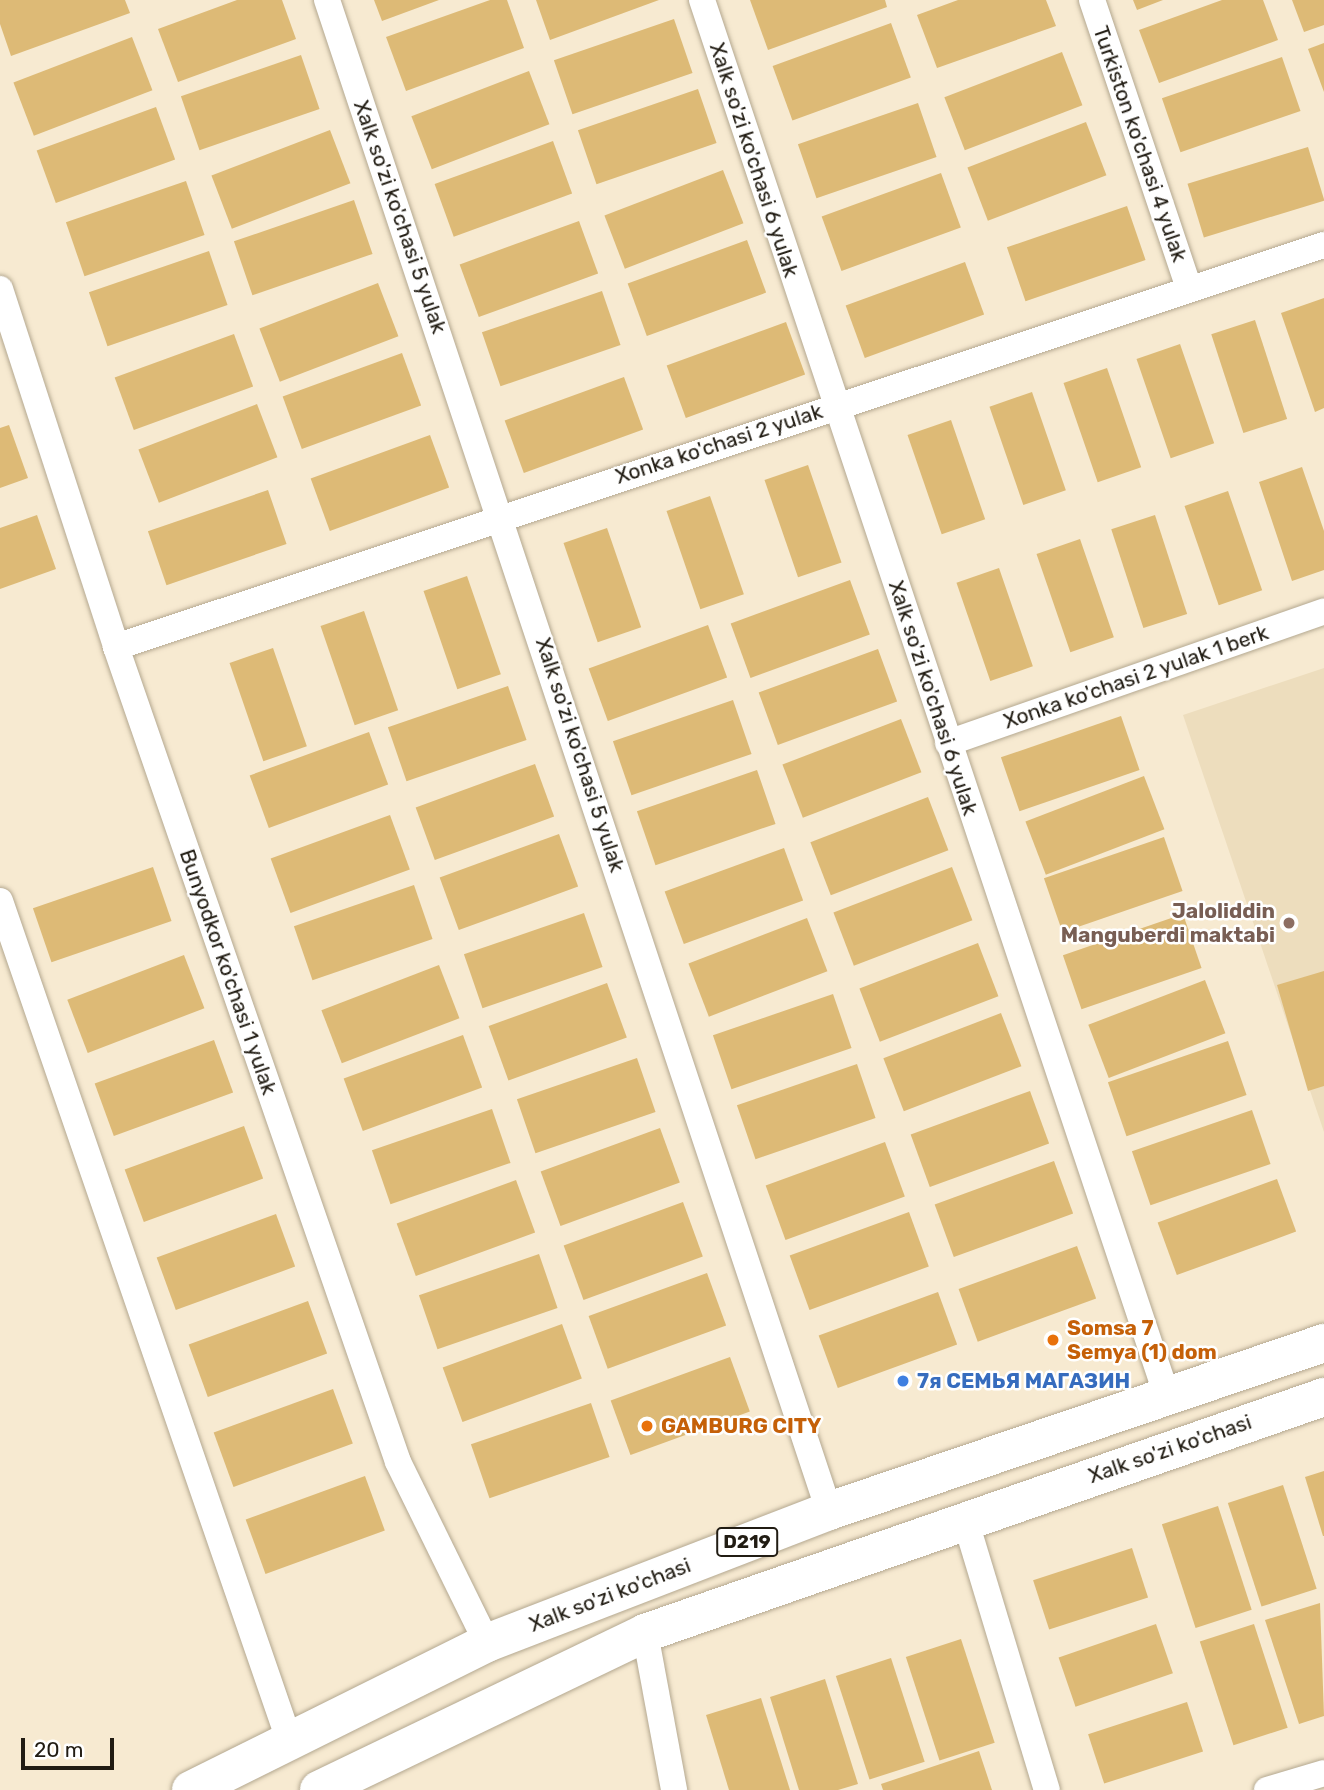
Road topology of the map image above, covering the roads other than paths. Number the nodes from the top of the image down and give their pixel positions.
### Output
1 (327, 0) edge
2 (702, 0) edge
3 (1092, 0) edge
4 (1324, 245) edge
5 (0, 289) edge
6 (1189, 289) junction
7 (835, 406) junction
8 (501, 516) junction
9 (1324, 611) edge
10 (116, 647) junction
11 (948, 743) junction
12 (0, 901) edge
13 (1324, 1343) edge
14 (1167, 1396) junction
15 (1324, 1396) edge
16 (828, 1511) junction
17 (965, 1519) junction
18 (553, 1617) junction
19 (645, 1633) junction
20 (486, 1643) junction
21 (571, 1666) junction
22 (289, 1741) junction
23 (1324, 1773) edge
24 (191, 1790) edge
25 (319, 1790) edge
26 (674, 1790) edge
27 (1047, 1790) edge
28 (1267, 1790) edge

1 - 8 street, Xalk so'zi ko'chasi 5 yulak
2 - 7 street, Xalk so'zi ko'chasi 6 yulak
3 - 6 street, Turkiston ko'chasi 4 yulak
4 - 6 street, Xonka ko'chasi 2 yulak
5 - 10 street, Bunyodkor ko'chasi 1 yulak
6 - 7 street, Xonka ko'chasi 2 yulak
7 - 8 street, Xonka ko'chasi 2 yulak
7 - 11 street, Xalk so'zi ko'chasi 6 yulak
8 - 10 street, Xonka ko'chasi 2 yulak
8 - 16 street, Xalk so'zi ko'chasi 5 yulak
9 - 11 street, Xonka ko'chasi 2 yulak 1 berk
10 - 20 street, Bunyodkor ko'chasi 1 yulak
11 - 14 street, Xalk so'zi ko'chasi 6 yulak
12 - 22 street
13 - 14 main road, Xalk so'zi ko'chasi / D219
14 - 16 main road, Xalk so'zi ko'chasi / D219
15 - 17 main road, Xalk so'zi ko'chasi / D219
16 - 18 main road, Xalk so'zi ko'chasi / D219
17 - 19 main road, Xalk so'zi ko'chasi / D219
17 - 27 street
18 - 20 main road, Xalk so'zi ko'chasi / D219
18 - 21 main road
19 - 21 main road, Xalk so'zi ko'chasi / D219
19 - 26 street
20 - 22 main road, Xalk so'zi ko'chasi / D219
21 - 25 main road, Xalk so'zi ko'chasi / D219
22 - 24 main road, Xalk so'zi ko'chasi / D219
23 - 28 street

